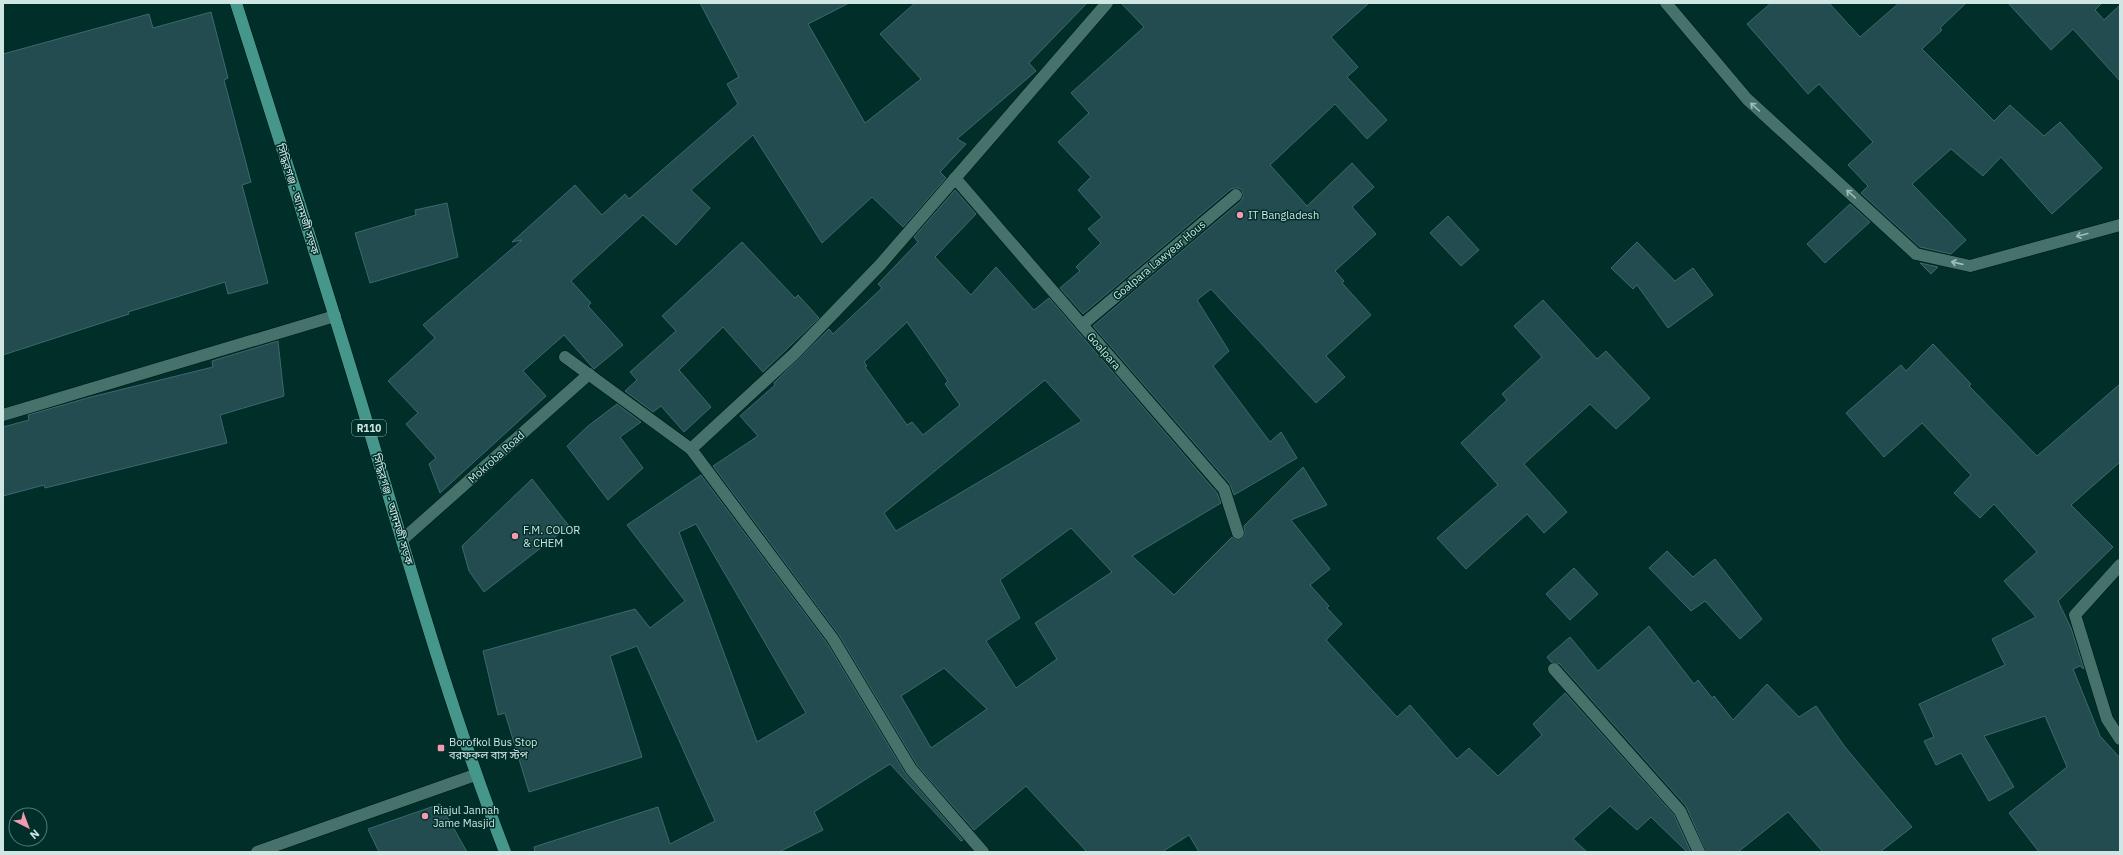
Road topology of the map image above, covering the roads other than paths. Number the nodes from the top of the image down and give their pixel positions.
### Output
1 (236, 3) edge
2 (1108, 3) edge
3 (1666, 3) edge
4 (955, 178) junction
5 (1236, 195) dead end
6 (2120, 225) edge
7 (335, 316) junction
8 (1082, 325) junction
9 (564, 357) dead end
10 (589, 374) junction
11 (3, 415) edge
12 (691, 449) junction
13 (1238, 532) dead end
14 (402, 540) junction
15 (2120, 565) edge
16 (1554, 669) dead end
17 (2120, 739) edge
18 (475, 776) junction
19 (257, 852) edge
20 (504, 852) edge
21 (983, 852) edge
22 (1699, 852) edge

1 - 7 main road, সিদ্ধিরগঞ্জ - আদমজী সড়ক / R110
2 - 4 street
6 -> 3 street
4 - 8 street, Goalpara
4 - 12 street
5 - 8 street, Goalpara Lawyear Hous
7 - 11 street
7 - 14 main road, সিদ্ধিরগঞ্জ - আদমজী সড়ক / R110
8 - 13 street, Goalpara
9 - 10 street
10 - 12 street
10 - 14 street, Mokroba Road
12 - 21 street
14 - 18 main road, সিদ্ধিরগঞ্জ - আদমজী সড়ক / R110
15 - 17 street
16 - 22 street
18 - 19 street
18 - 20 main road, সিদ্ধিরগঞ্জ - আদমজী সড়ক / R110

